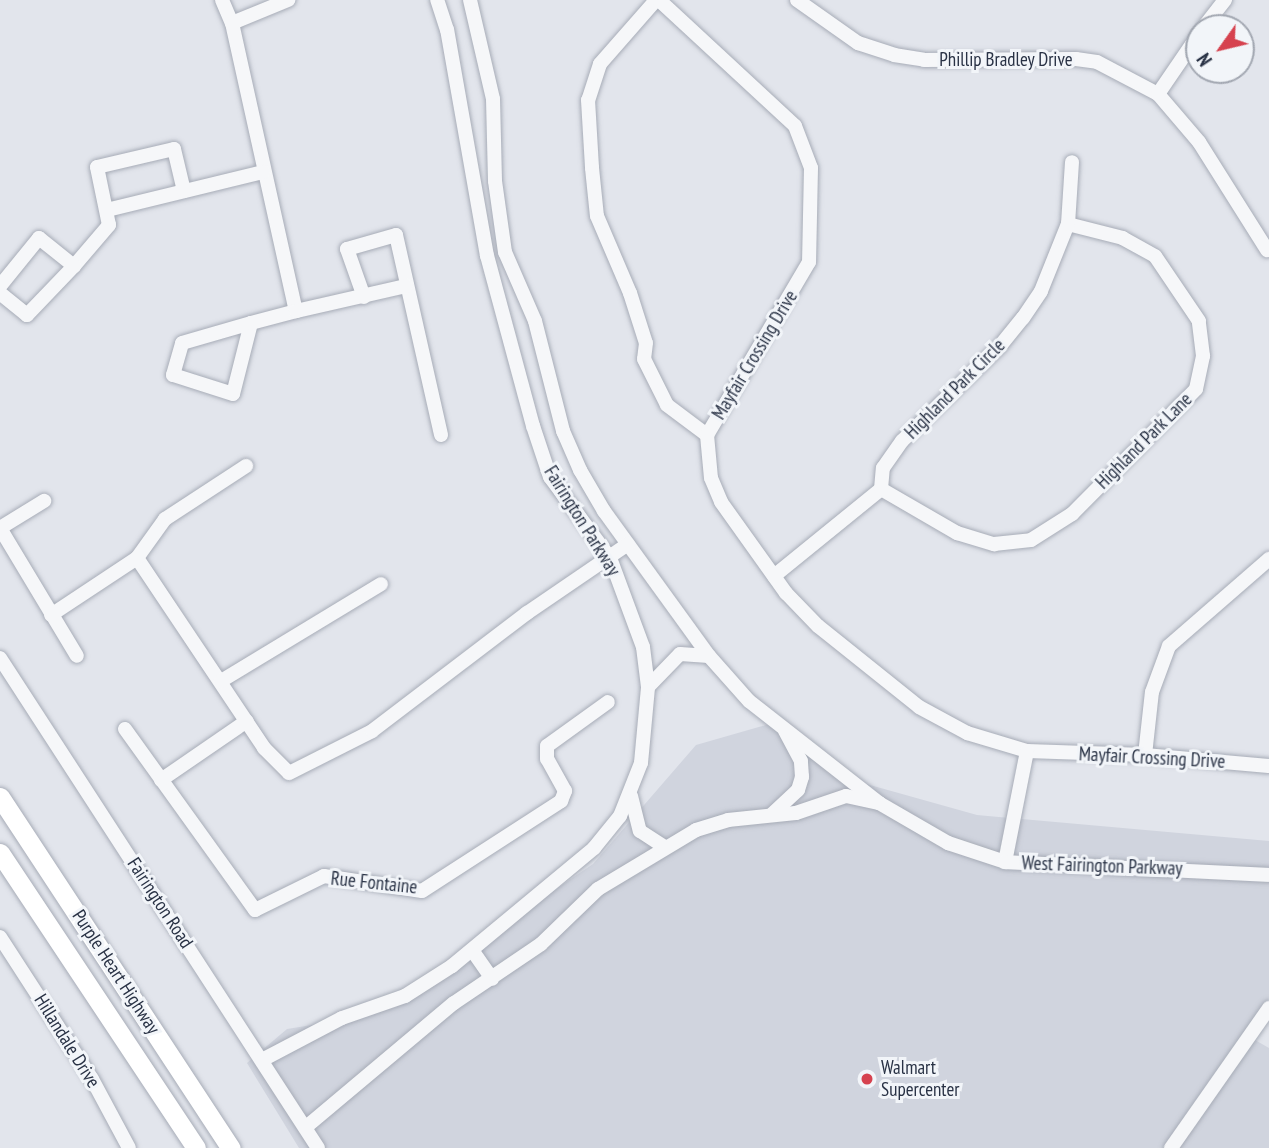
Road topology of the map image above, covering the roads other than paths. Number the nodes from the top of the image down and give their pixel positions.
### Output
1 (222, 0) edge
2 (288, 0) edge
3 (437, 0) edge
4 (470, 0) edge
5 (658, 0) edge
6 (797, 0) edge
7 (1226, 0) edge
8 (1214, 14) edge
9 (232, 23) junction
10 (1185, 54) edge
11 (1158, 94) junction
12 (1072, 162) dead end
13 (263, 172) junction
14 (184, 191) junction
15 (107, 210) junction
16 (1068, 224) junction
17 (1267, 250) edge
18 (75, 266) junction
19 (0, 286) edge
20 (406, 286) junction
21 (0, 293) edge
22 (364, 298) junction
23 (296, 310) junction
24 (251, 323) junction
25 (440, 435) dead end
26 (707, 435) junction
27 (246, 466) dead end
28 (881, 489) junction
29 (44, 501) dead end
30 (0, 528) edge
31 (628, 544) junction
32 (137, 558) junction
33 (610, 558) junction
34 (1269, 559) edge
35 (774, 576) junction
36 (381, 584) dead end
37 (51, 615) junction
38 (77, 656) dead end
39 (709, 656) junction
40 (0, 658) edge
41 (222, 681) junction
42 (648, 687) junction
43 (608, 702) dead end
44 (247, 721) junction
45 (784, 728) junction
46 (125, 729) dead end
47 (1027, 751) junction
48 (1145, 755) junction
49 (1269, 766) edge
50 (161, 780) junction
51 (0, 796) edge
52 (631, 796) junction
53 (879, 803) junction
54 (771, 815) junction
55 (666, 848) junction
56 (0, 853) edge
57 (1005, 862) junction
58 (1269, 875) edge
59 (0, 937) edge
60 (472, 950) junction
61 (492, 979) junction
62 (1269, 1008) edge
63 (262, 1060) junction
64 (306, 1127) junction
65 (129, 1148) edge
66 (196, 1148) edge
67 (231, 1148) edge
68 (318, 1148) edge
69 (1171, 1148) edge

1 - 9 street
2 - 9 street
3 - 33 street, Fairington Parkway
4 - 31 street, Fairington Parkway
5 - 26 street
5 - 26 street, Mayfair Crossing Drive
6 - 11 street, Phillip Bradley Drive
7 - 8 street
9 - 13 street
10 - 11 street
11 - 17 street, Phillip Bradley Drive
12 - 16 street, Highland Park Circle
13 - 14 street
13 - 23 street
14 - 15 street
14 - 15 street
15 - 18 street
16 - 28 street, Highland Park Circle
16 - 28 street, Highland Park Lane
18 - 19 street
18 - 21 street
20 - 22 street
20 - 22 street
20 - 25 street
22 - 23 street
23 - 24 street
24 - 24 street
26 - 35 street, Mayfair Crossing Drive
27 - 32 street
28 - 35 street
29 - 30 street
30 - 37 street
31 - 33 street
31 - 39 street, Fairington Parkway
32 - 37 street
32 - 41 street
33 - 42 street, Fairington Parkway
33 - 44 street
34 - 48 street
35 - 47 street, Mayfair Crossing Drive
36 - 41 street
37 - 38 street
39 - 42 street
39 - 45 street, Fairington Parkway
40 - 63 street, Fairington Road
41 - 44 street
42 - 52 street, Fairington Parkway
43 - 50 street, Rue Fontaine
44 - 50 street
45 - 53 street, Fairington Parkway
45 - 54 street
46 - 50 street
47 - 48 street, Mayfair Crossing Drive
47 - 57 street
48 - 49 street, Mayfair Crossing Drive
51 - 67 highway, Purple Heart Highway
52 - 55 street
52 - 60 street, Fairington Parkway
53 - 54 street, West Fairington Parkway
53 - 57 street, West Fairington Parkway
54 - 55 street, West Fairington Parkway
55 - 61 street
56 - 66 highway, Purple Heart Highway
57 - 58 street, West Fairington Parkway
59 - 65 street, Hillandale Drive
60 - 61 street
60 - 63 street, Fairington Parkway
61 - 64 street
62 - 69 street
63 - 64 street, Fairington Road
64 - 68 street, Fairington Road

